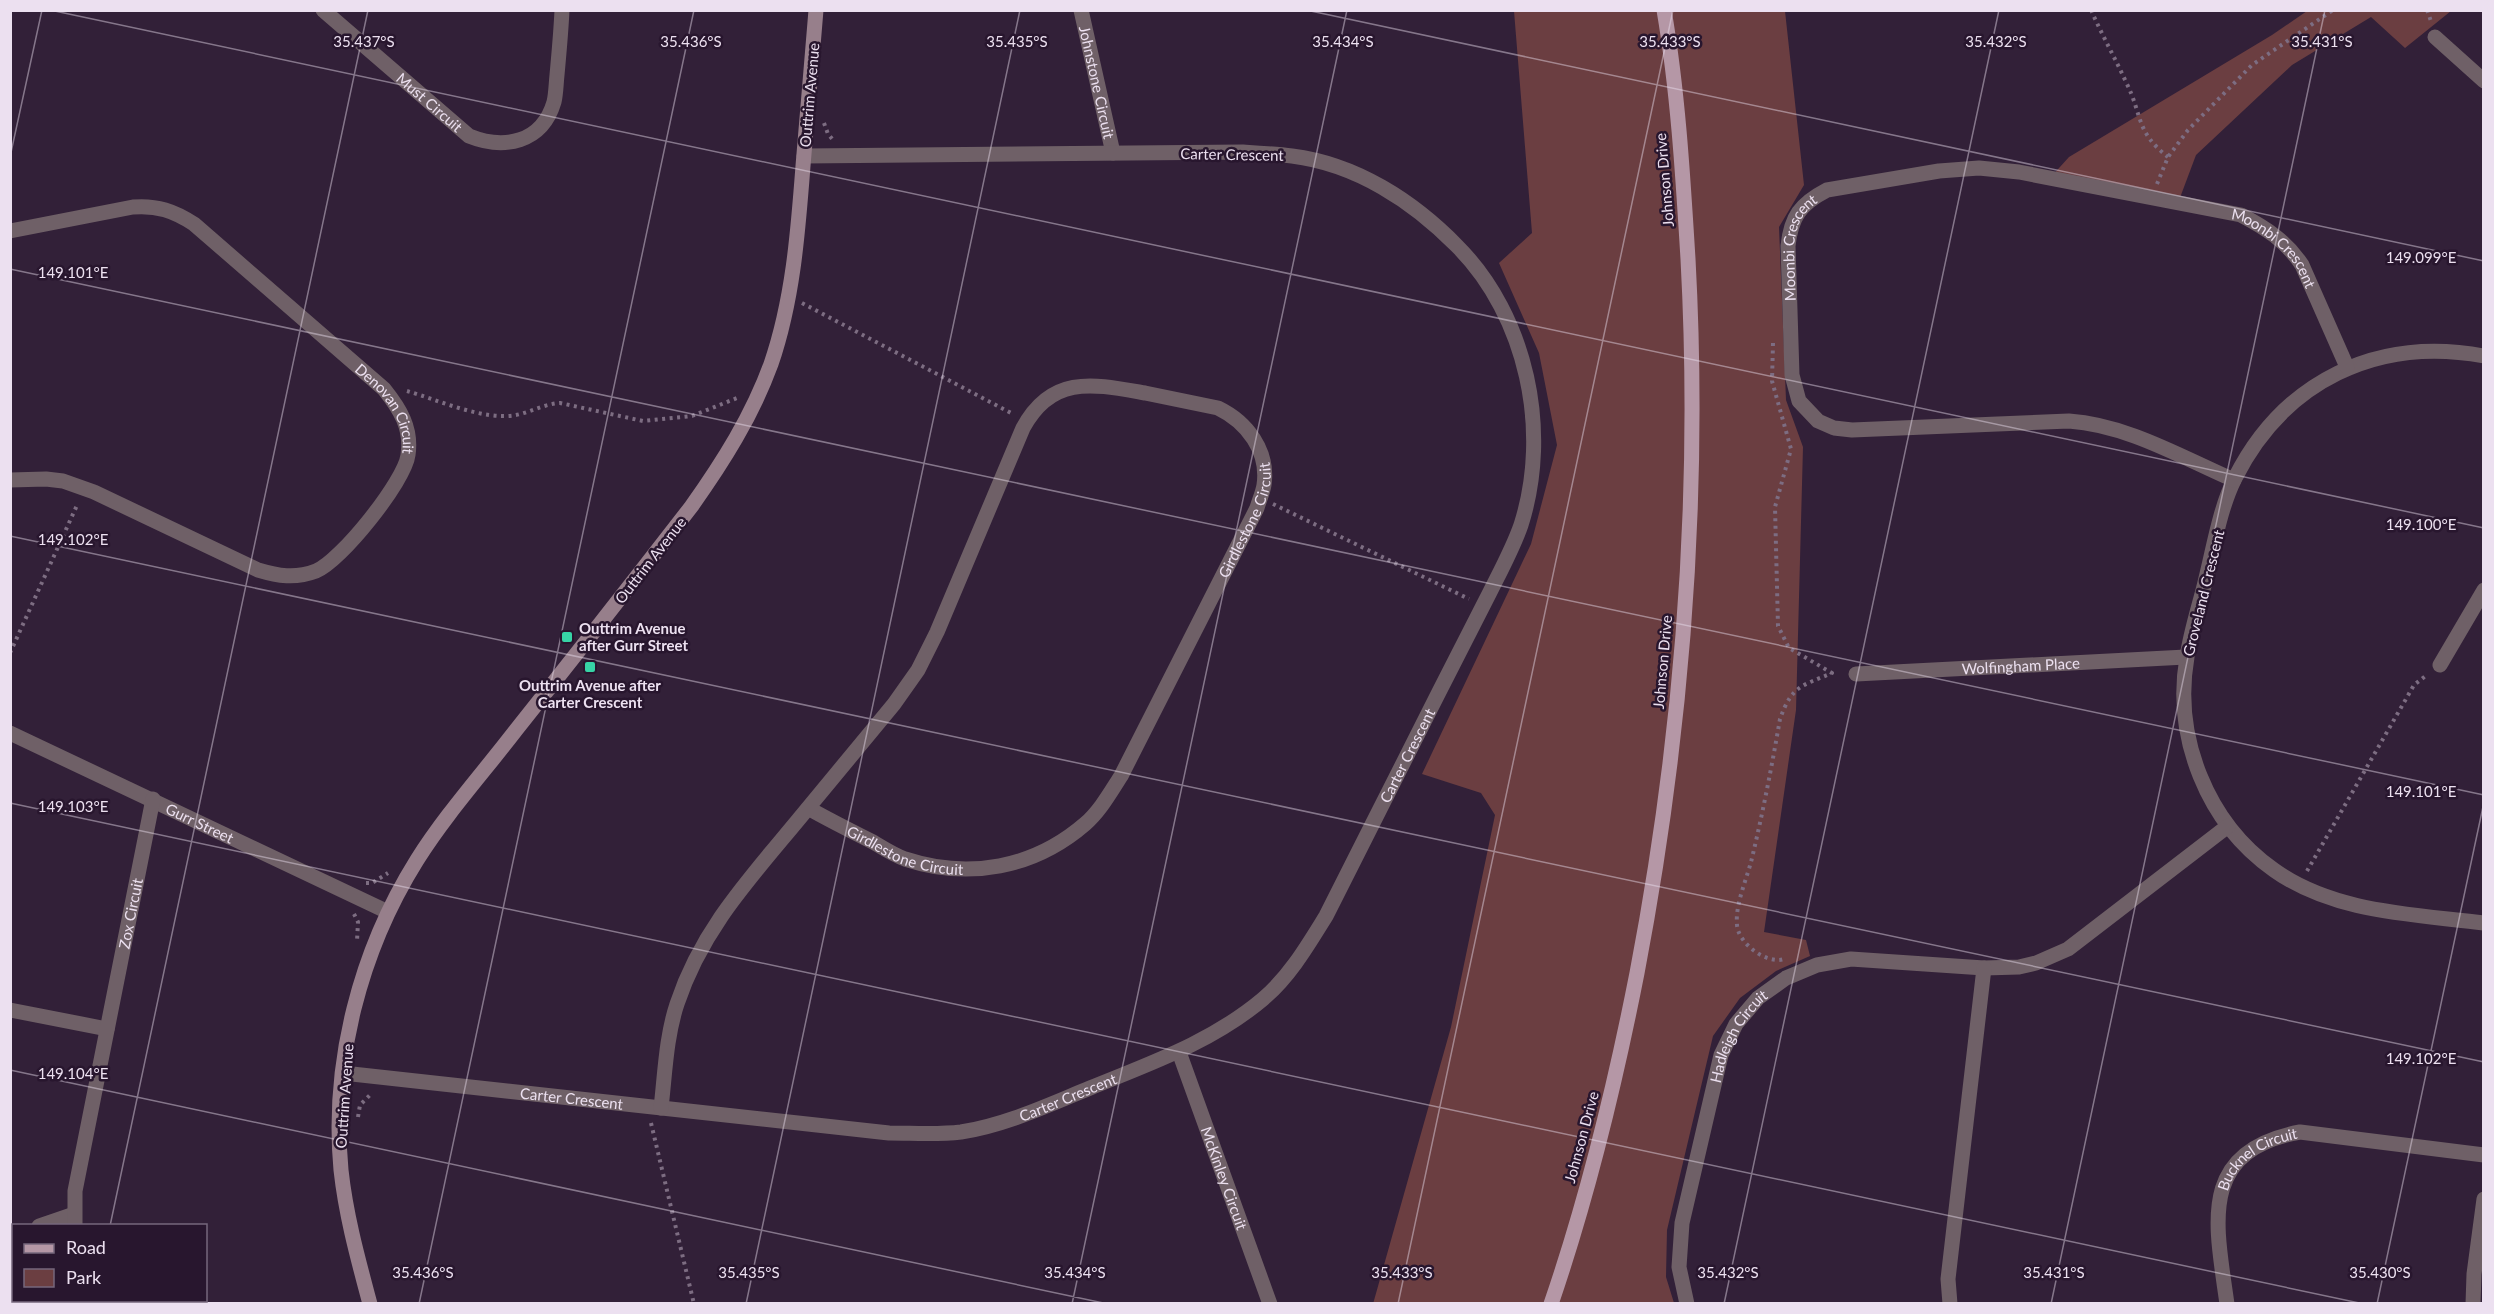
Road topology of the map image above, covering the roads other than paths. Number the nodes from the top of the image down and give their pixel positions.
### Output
1 (323, 10) edge
2 (562, 10) edge
3 (816, 10) edge
4 (1082, 10) edge
5 (1664, 10) edge
6 (2435, 37) dead end
7 (2484, 81) edge
8 (1113, 153) junction
9 (804, 156) junction
10 (10, 231) edge
11 (2484, 356) edge
12 (2347, 368) junction
13 (10, 480) edge
14 (2234, 480) junction
15 (2484, 590) edge
16 (2186, 657) junction
17 (2440, 665) road end
18 (1856, 674) dead end
19 (10, 733) edge
20 (153, 799) junction
21 (808, 808) junction
22 (2228, 826) junction
23 (388, 912) junction
24 (2484, 923) edge
25 (1984, 968) junction
26 (10, 1010) edge
27 (107, 1029) junction
28 (1179, 1052) junction
29 (343, 1073) junction
30 (654, 1107) junction
31 (2484, 1155) edge
32 (2484, 1199) edge
33 (74, 1220) edge
34 (51, 1224) edge
35 (1269, 1303) edge
36 (370, 1304) edge
37 (1551, 1304) edge
38 (1687, 1304) edge
39 (1950, 1304) edge
40 (2227, 1304) edge
41 (2473, 1304) edge

1 - 2 street, Must Circuit
3 - 9 street, Outtrim Avenue
4 - 8 street, Johnstone Circuit
5 - 37 main road, Johnson Drive
6 - 7 street
8 - 9 street, Carter Crescent
8 - 28 street, Carter Crescent
9 - 23 street, Outtrim Avenue
10 - 13 street, Denovan Circuit
11 - 12 street, Groveland Crescent
12 - 14 street, Groveland Crescent
12 - 14 street, Moonbi Crescent
14 - 16 street, Groveland Crescent
15 - 17 street
16 - 18 street, Wolfingham Place
16 - 22 street, Groveland Crescent
19 - 20 street, Gurr Street
20 - 23 street, Gurr Street
20 - 27 street, Zox Circuit
21 - 21 street, Girdlestone Circuit
21 - 30 street, Girdlestone Circuit
22 - 24 street, Groveland Crescent
22 - 25 street, Hadleigh Circuit
23 - 29 street, Outtrim Avenue
25 - 38 street, Hadleigh Circuit
25 - 39 street
26 - 27 street
27 - 33 street, Zox Circuit
28 - 30 street, Carter Crescent
28 - 35 street, McKinley Circuit
29 - 30 street, Carter Crescent
29 - 36 street, Outtrim Avenue
31 - 40 street, Bucknel Circuit
32 - 41 street
33 - 34 street

